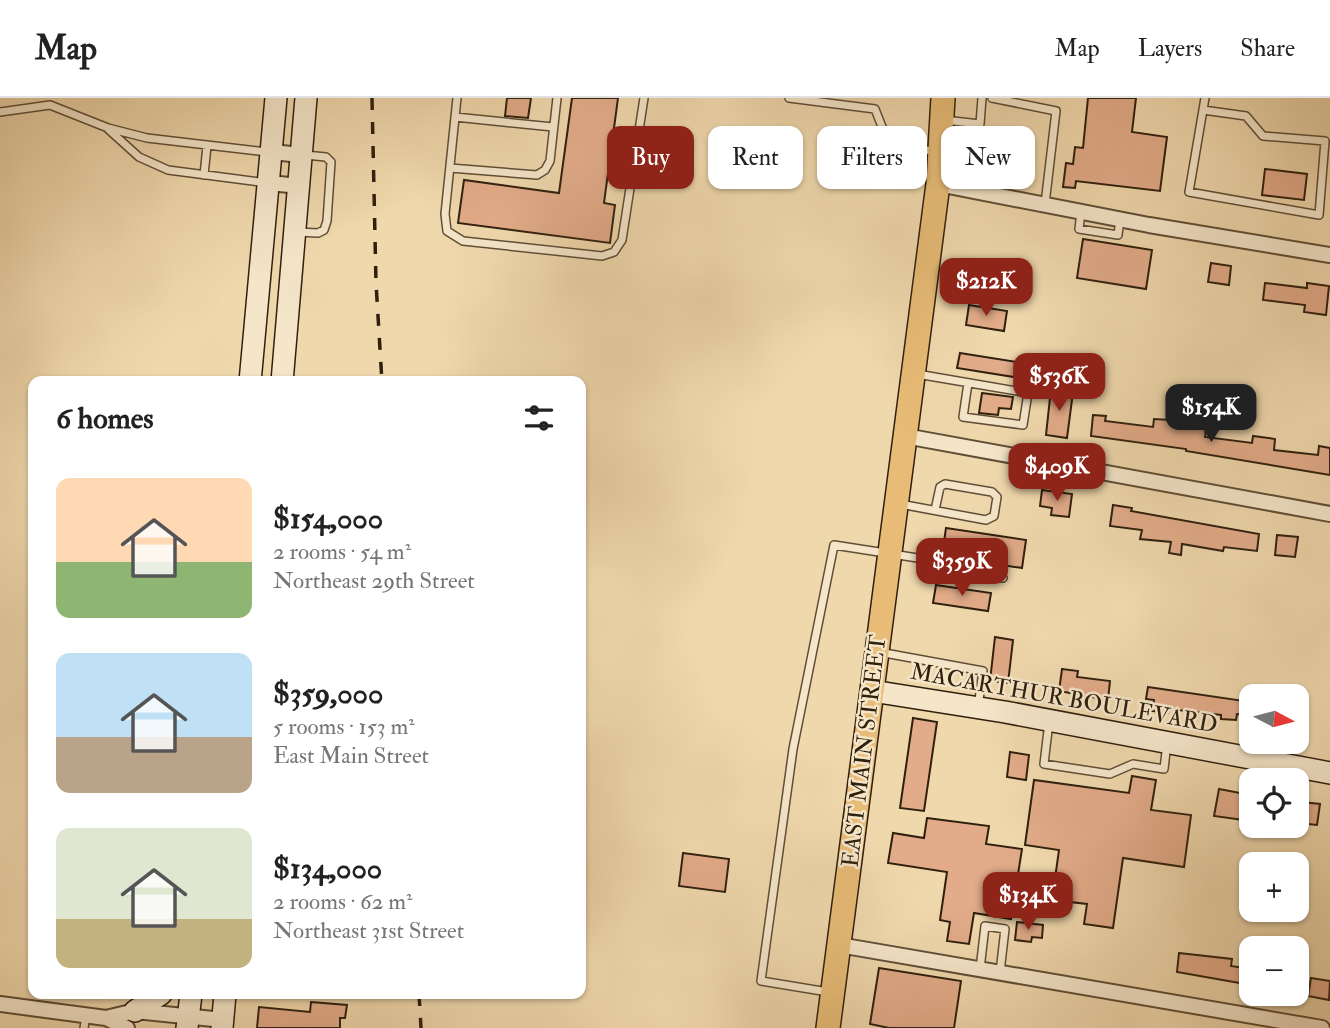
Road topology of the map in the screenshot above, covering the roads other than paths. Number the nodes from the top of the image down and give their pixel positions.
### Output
1 (276, 98) edge
2 (306, 98) edge
3 (457, 98) edge
4 (557, 98) edge
5 (644, 98) edge
6 (789, 98) edge
7 (982, 98) edge
8 (992, 98) edge
9 (1205, 98) edge
10 (34, 102) edge
11 (943, 109) edge
12 (1203, 110) junction
13 (0, 111) edge
14 (455, 117) junction
15 (554, 127) junction
16 (108, 128) junction
17 (207, 146) junction
18 (272, 152) junction
19 (940, 153) junction
20 (301, 155) junction
21 (450, 168) junction
22 (204, 175) junction
23 (269, 183) junction
24 (938, 184) junction
25 (300, 186) junction
26 (1045, 204) junction
27 (297, 232) junction
28 (1330, 255) edge
29 (913, 374) junction
30 (251, 376) edge
31 (283, 376) edge
32 (968, 383) junction
33 (905, 436) junction
34 (896, 503) junction
35 (935, 510) junction
36 (1330, 514) edge
37 (890, 554) junction
38 (1003, 578) dead end
39 (877, 652) junction
40 (872, 691) junction
41 (978, 708) junction
42 (1049, 720) junction
43 (1167, 742) junction
44 (1330, 773) edge
45 (839, 945) junction
46 (980, 969) junction
47 (1000, 972) junction
48 (832, 992) junction
49 (155, 999) edge
50 (190, 999) edge
51 (224, 999) edge
52 (0, 1004) edge
53 (131, 1019) edge
54 (85, 1022) edge
55 (188, 1022) edge
56 (222, 1024) edge
57 (828, 1028) edge
58 (1322, 1028) edge

1 - 18 main road
2 - 20 main road
3 - 14 lane
4 - 15 lane
5 - 21 lane
6 - 19 lane
7 - 11 lane
8 - 26 lane
9 - 12 lane
10 - 13 lane
10 - 16 lane
11 - 19 main road, EAST MAIN STREET
12 - 12 lane
14 - 15 lane
14 - 21 lane
15 - 21 lane
16 - 17 lane
16 - 22 lane
17 - 18 lane
17 - 22 lane
18 - 20 street
18 - 23 main road
19 - 24 main road, EAST MAIN STREET
20 - 25 main road
20 - 27 lane
22 - 23 lane
23 - 25 street
23 - 30 main road
24 - 26 street
24 - 29 main road, EAST MAIN STREET
25 - 27 main road
26 - 28 street
27 - 31 main road
29 - 32 lane
29 - 33 main road, EAST MAIN STREET
32 - 32 lane
33 - 34 main road, EAST MAIN STREET
33 - 36 street
34 - 35 lane
34 - 37 main road, EAST MAIN STREET
35 - 35 lane
37 - 38 lane
37 - 39 main road, EAST MAIN STREET
37 - 48 lane
39 - 40 main road, EAST MAIN STREET
39 - 41 lane
40 - 41 main road, MACARTHUR BOULEVARD
40 - 45 main road, EAST MAIN STREET
41 - 42 main road, MACARTHUR BOULEVARD
42 - 43 main road, MACARTHUR BOULEVARD
42 - 43 lane
43 - 44 main road, MACARTHUR BOULEVARD
45 - 46 street
45 - 48 main road, EAST MAIN STREET
46 - 47 street
46 - 47 lane
47 - 58 street
48 - 57 main road, EAST MAIN STREET
49 - 53 main road
50 - 55 main road
51 - 56 main road
52 - 54 street
53 - 54 street
53 - 55 street
55 - 56 street

